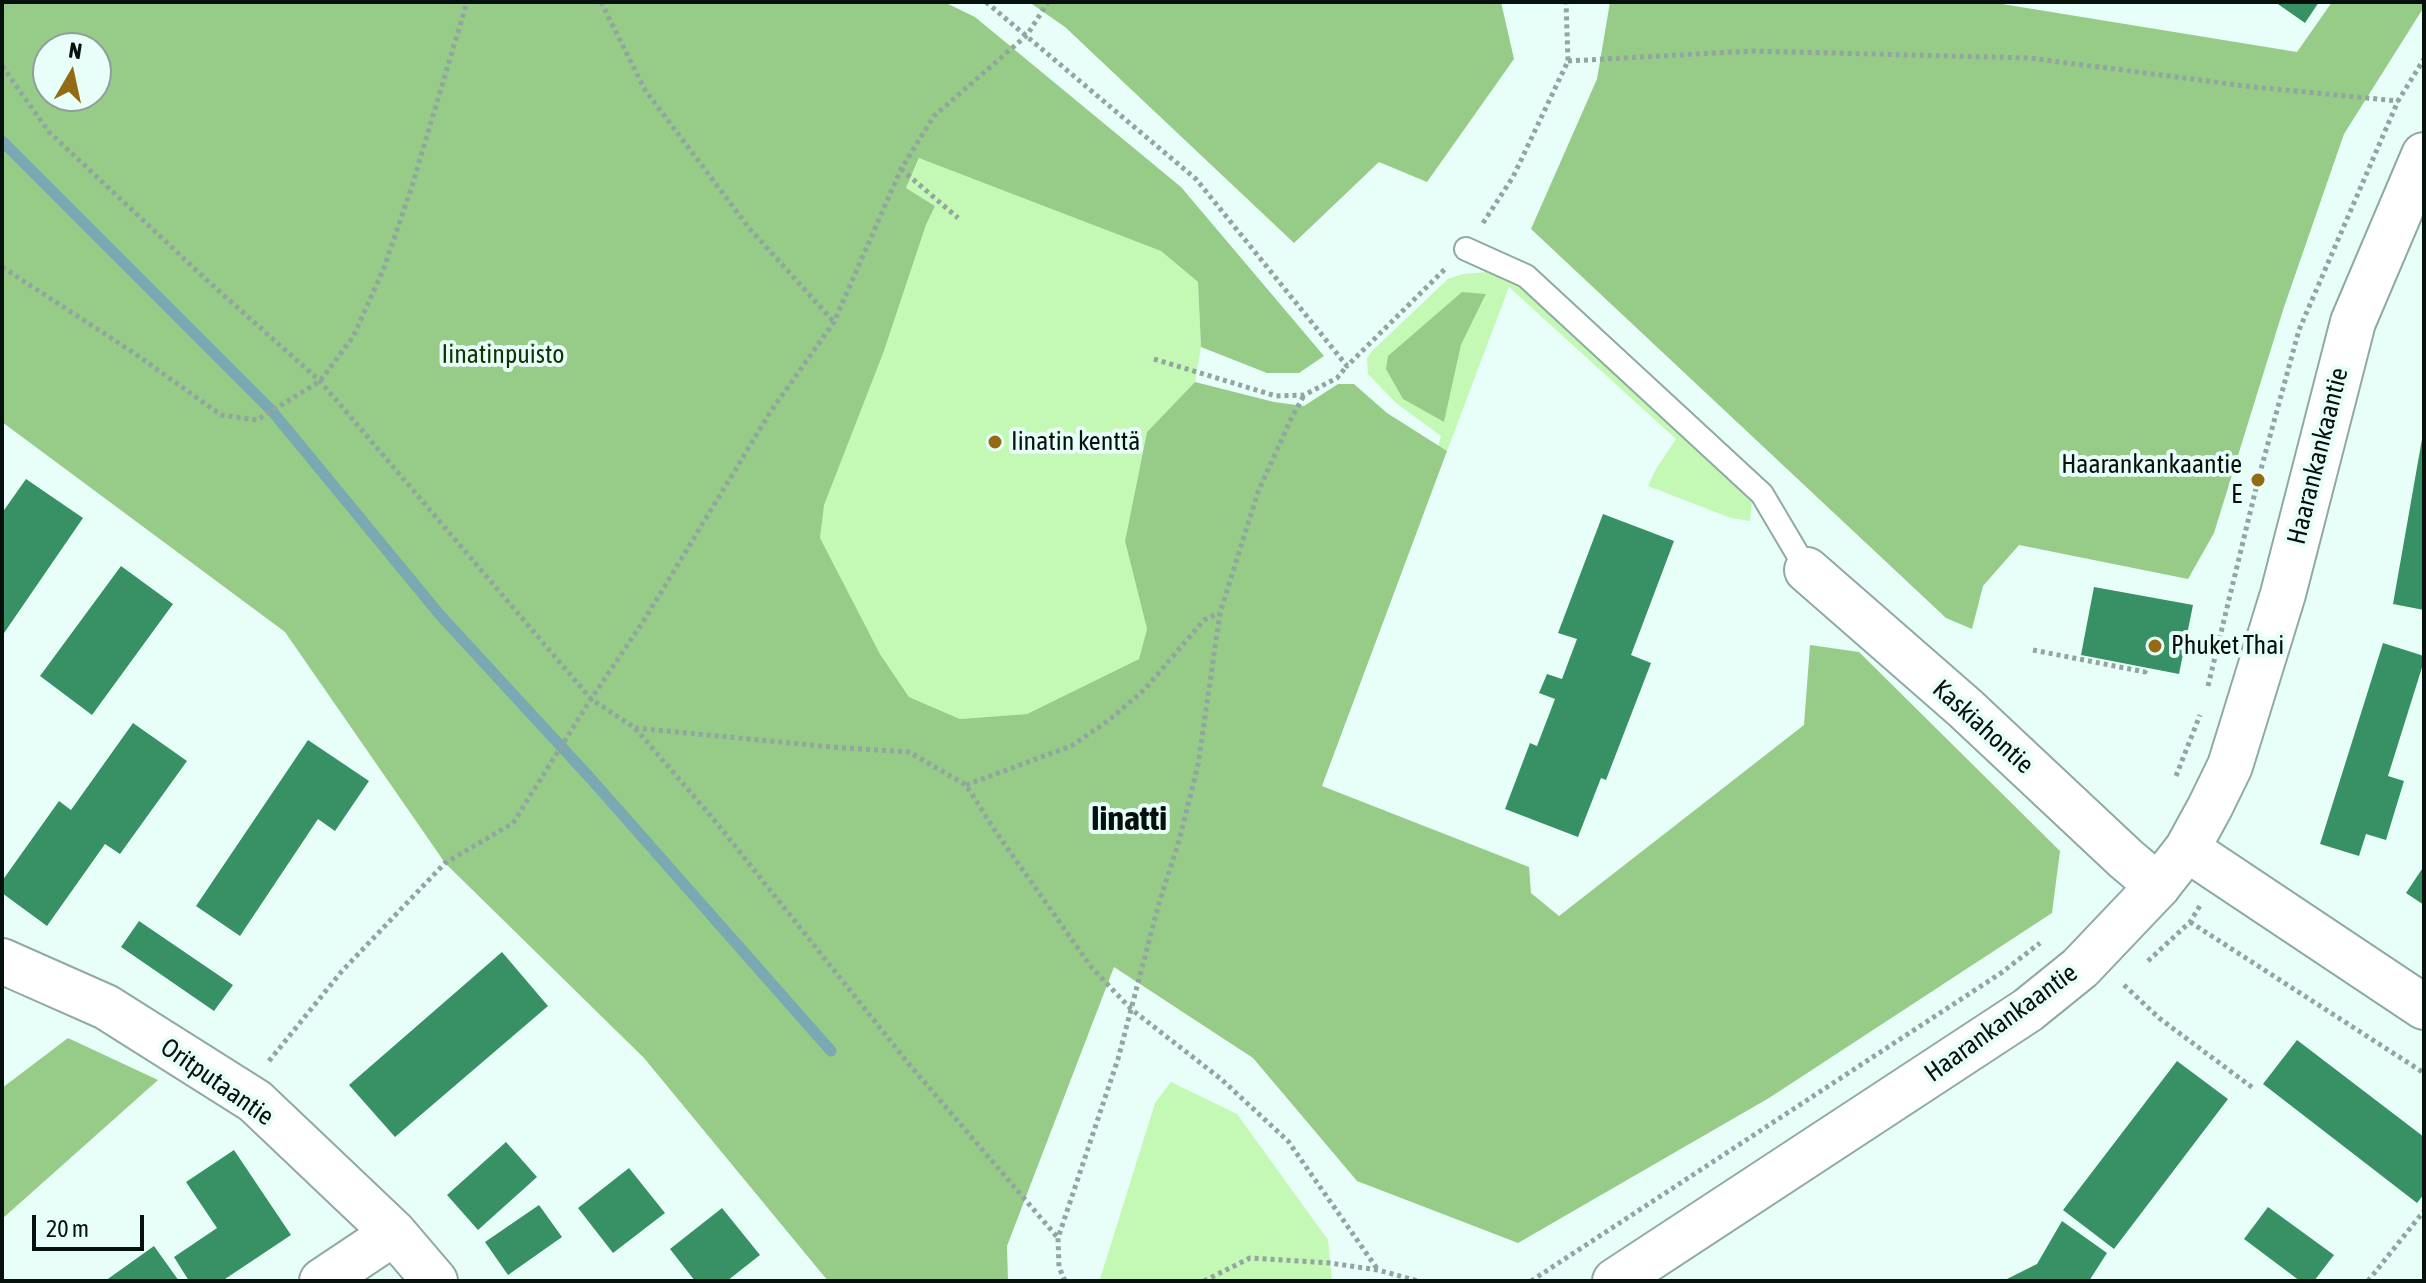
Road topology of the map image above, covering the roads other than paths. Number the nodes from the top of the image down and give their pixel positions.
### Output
1 (2424, 155) edge
2 (1466, 249) road end
3 (1807, 570) joint
4 (2187, 849) junction
5 (2158, 886) junction
6 (2, 961) edge
7 (2424, 1007) edge
8 (394, 1233) junction
9 (322, 1281) edge
10 (435, 1281) edge
11 (1615, 1281) edge

1 - 4 street, Haarankankaantie
2 - 3 lane
3 - 5 street, Kaskiahontie
4 - 5 street, Haarankankaantie
4 - 7 street
5 - 11 street, Haarankankaantie
6 - 8 street, Oritputaantie
8 - 9 street
8 - 10 street, Oritputaantie

